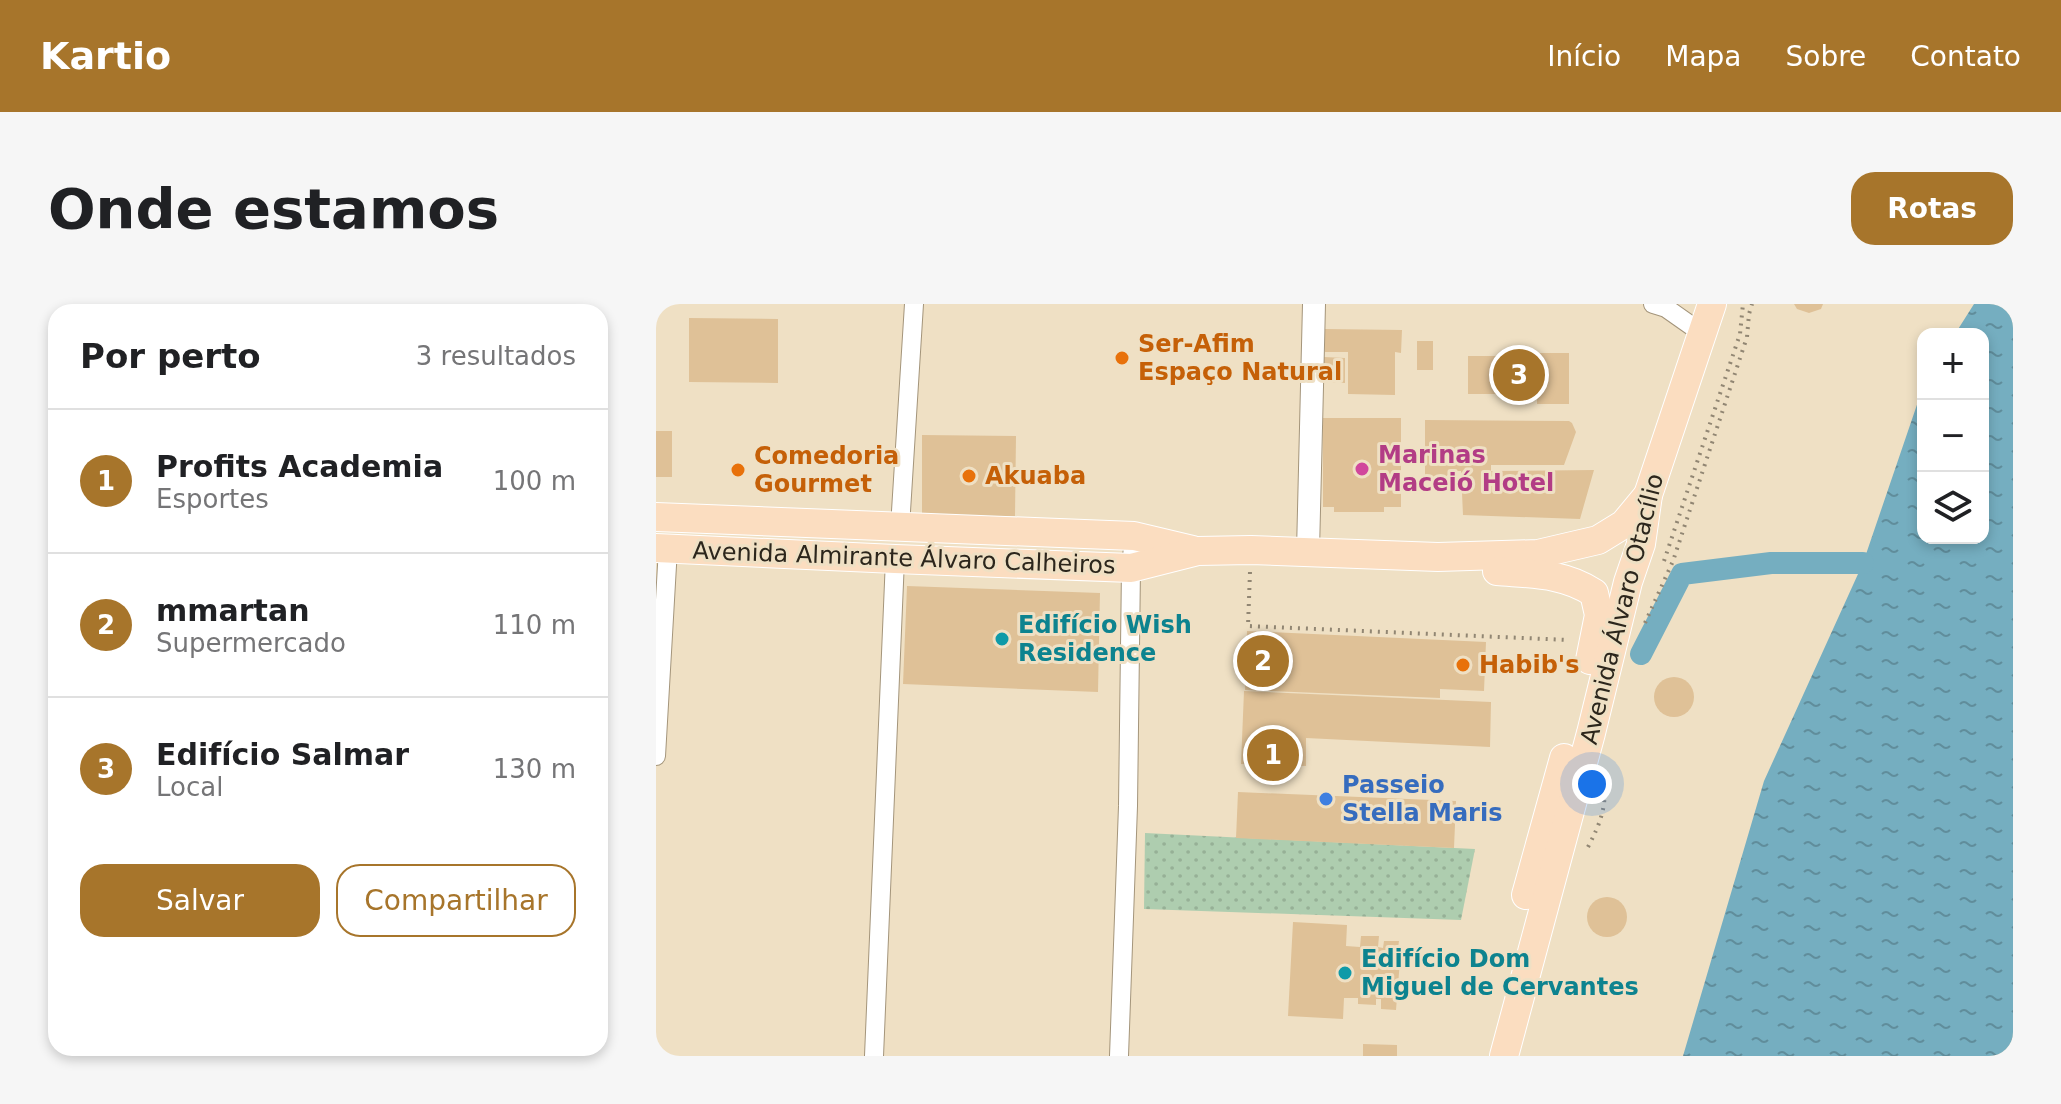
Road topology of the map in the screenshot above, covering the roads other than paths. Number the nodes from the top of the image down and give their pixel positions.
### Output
1 (914, 304) edge
2 (1314, 304) edge
3 (1653, 304) edge
4 (1712, 304) edge
5 (1703, 334) junction
6 (1648, 495) junction
7 (656, 517) edge
8 (900, 527) junction
9 (1134, 536) junction
10 (662, 548) edge
11 (1198, 551) junction
12 (1308, 551) junction
13 (1438, 557) junction
14 (895, 559) junction
15 (1131, 568) junction
16 (1594, 593) joint
17 (656, 756) edge
18 (874, 1056) edge
19 (1119, 1056) edge
20 (1485, 1056) edge
21 (1504, 1056) edge

1 - 8 street
2 - 12 street
3 - 5 street
4 - 5 main road, Avenida Álvaro Otacílio
5 - 6 main road, Avenida Álvaro Otacílio
6 - 13 main road, Avenida Almirante Álvaro Calheiros
6 - 21 main road, Avenida Álvaro Otacílio
7 - 8 main road, Avenida Almirante Álvaro Calheiros
8 - 9 main road, Avenida Almirante Álvaro Calheiros
9 - 11 main road, Avenida Almirante Álvaro Calheiros
9 - 15 street
10 - 14 main road, Avenida Almirante Álvaro Calheiros
10 - 17 street
11 - 12 main road, Avenida Almirante Álvaro Calheiros
11 - 15 main road, Avenida Almirante Álvaro Calheiros
12 - 13 main road, Avenida Almirante Álvaro Calheiros
13 - 16 main road, Avenida Almirante Álvaro Calheiros
14 - 15 main road, Avenida Almirante Álvaro Calheiros
14 - 18 street
15 - 19 street
16 - 20 main road, Avenida Álvaro Otacílio

